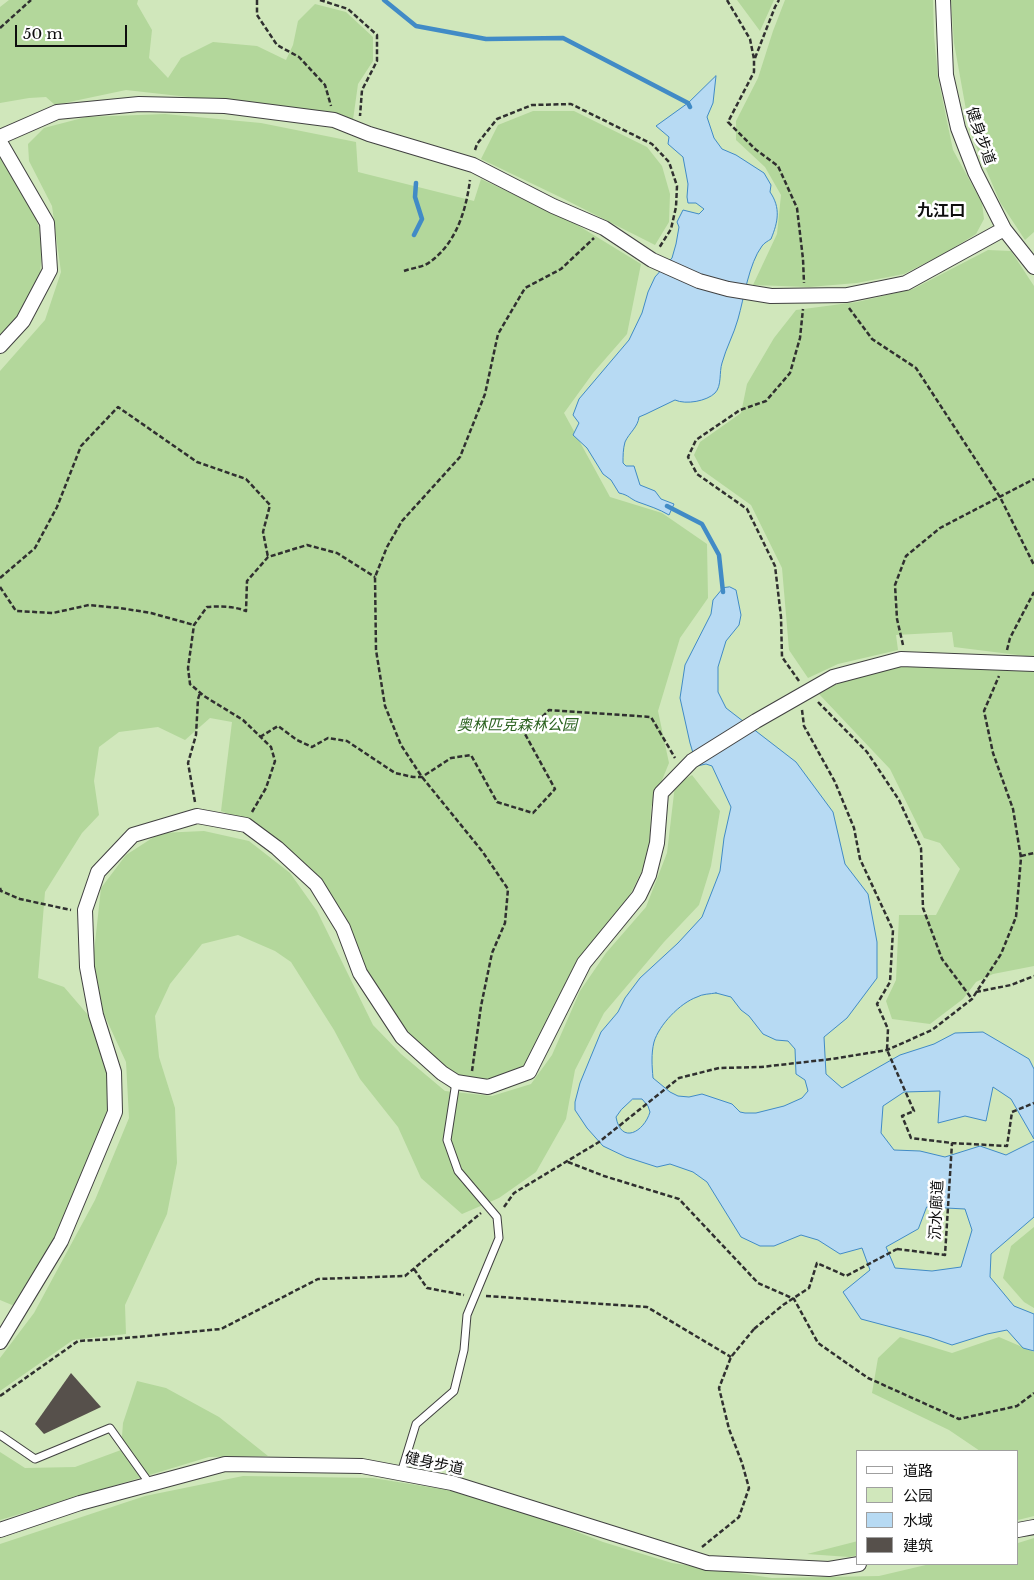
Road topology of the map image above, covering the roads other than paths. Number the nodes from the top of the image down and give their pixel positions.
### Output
1 (943, 0) edge
2 (0, 137) edge
3 (0, 142) edge
4 (1004, 228) junction
5 (1034, 267) edge
6 (0, 346) edge
7 (1034, 664) edge
8 (463, 1083) junction
9 (0, 1342) edge
10 (0, 1435) edge
11 (401, 1474) junction
12 (150, 1484) junction
13 (1034, 1526) edge
14 (0, 1530) edge
15 (1019, 1530) edge
16 (856, 1564) edge

1 - 4 street, 健身步道
2 - 4 street
3 - 6 street
4 - 5 street, 健身步道
7 - 8 street
8 - 9 street
8 - 11 lane
10 - 12 lane
11 - 12 street, 健身步道
11 - 16 street, 健身步道
12 - 14 street, 健身步道
13 - 15 street

